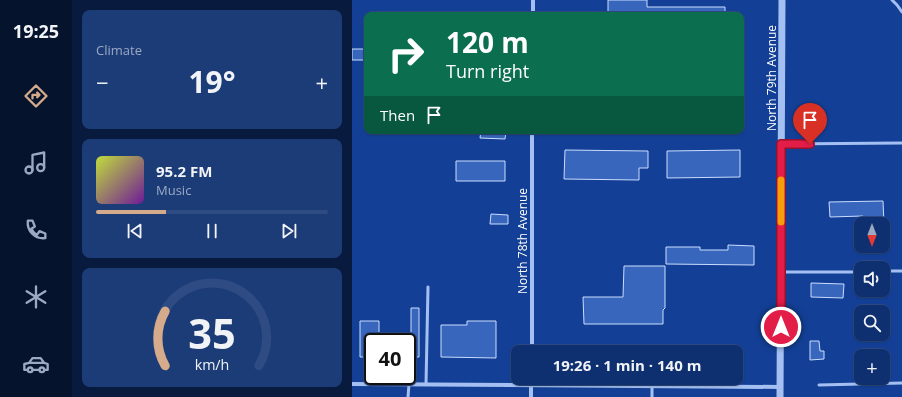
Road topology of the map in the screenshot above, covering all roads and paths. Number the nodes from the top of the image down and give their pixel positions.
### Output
1 (533, 0) edge
2 (782, 0) edge
3 (893, 0) edge
4 (533, 12) edge
5 (902, 12) edge
6 (532, 134) edge
7 (902, 143) edge
8 (781, 144) junction
9 (890, 271) edge
10 (902, 271) edge
11 (781, 272) junction
12 (854, 272) edge
13 (428, 287) dead end
14 (532, 345) edge
15 (902, 383) edge
16 (352, 384) edge
17 (364, 384) edge
18 (416, 384) edge
19 (426, 384) junction
20 (409, 385) edge
21 (819, 385) dead end
22 (531, 386) junction
23 (652, 386) junction
24 (780, 387) junction
25 (408, 397) edge
26 (531, 397) edge
27 (652, 397) edge
28 (780, 397) edge

1 - 4 street
2 - 8 street, North 79th Avenue
3 - 5 lane
6 - 14 street, North 78th Avenue
7 - 8 lane
8 - 11 street, North 79th Avenue
9 - 10 lane
11 - 12 lane
11 - 24 street, North 79th Avenue
13 - 19 lane
15 - 21 lane
16 - 17 street
18 - 19 street
19 - 22 street
20 - 25 lane
22 - 23 street
22 - 26 street
23 - 24 street
23 - 27 lane
24 - 28 street, North 79th Avenue

